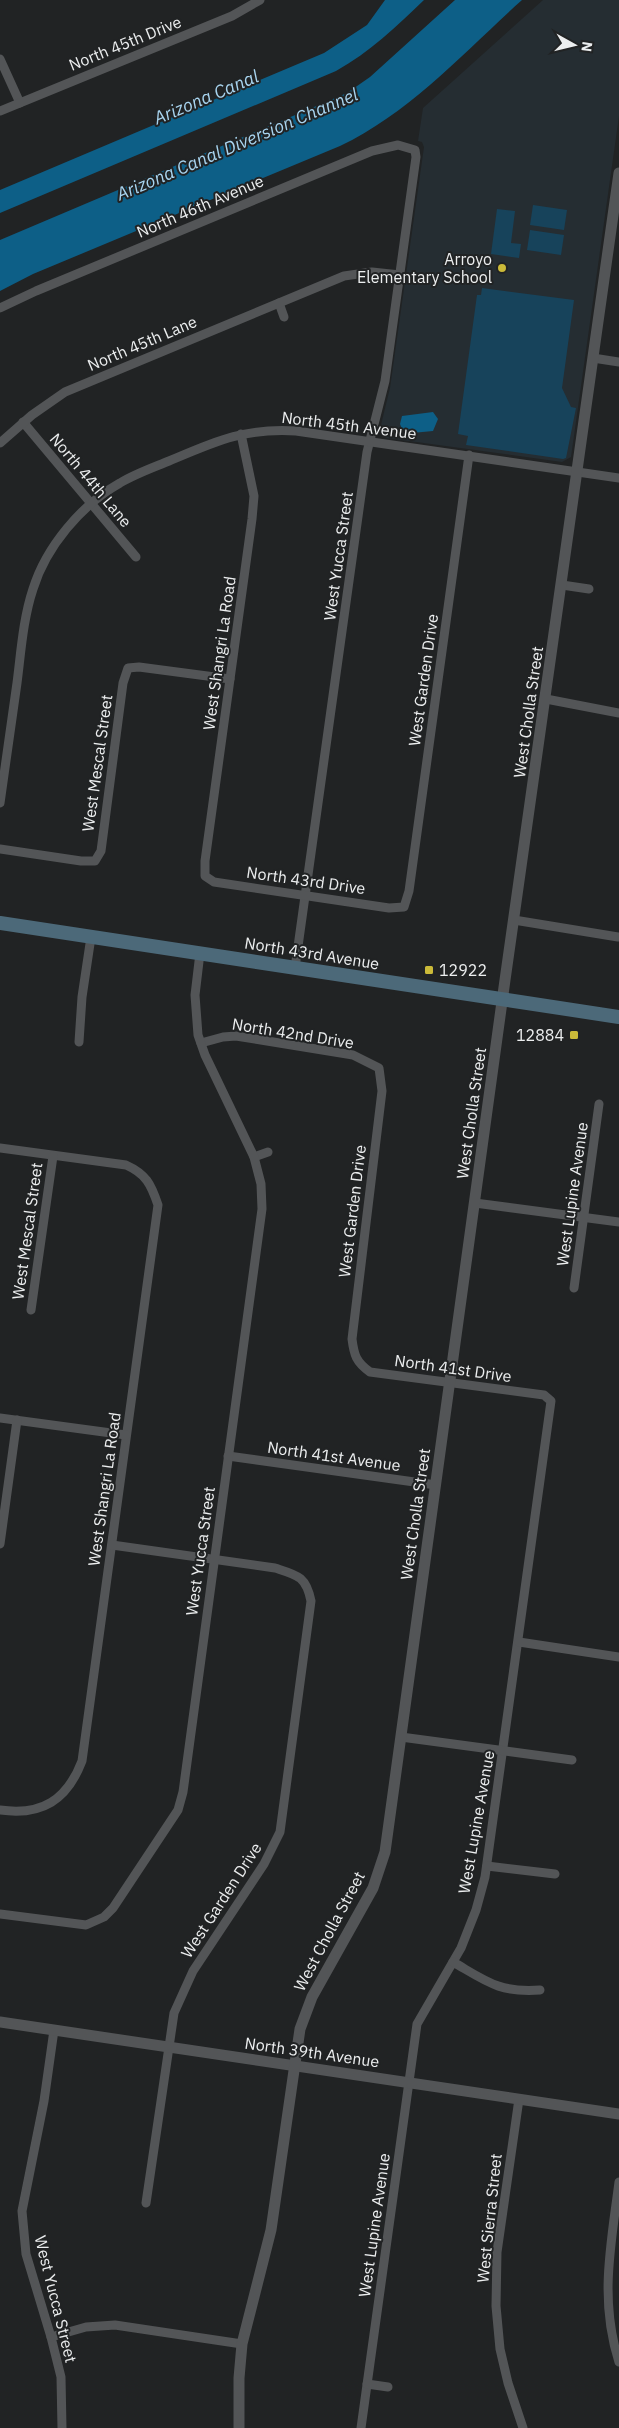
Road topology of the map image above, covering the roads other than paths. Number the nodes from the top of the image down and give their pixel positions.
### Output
1 (260, 0) edge
2 (0, 59) edge
3 (20, 103) junction
4 (0, 111) edge
5 (414, 150) joint
6 (619, 173) edge
7 (614, 242) edge
8 (400, 275) junction
9 (279, 303) junction
10 (0, 308) edge
11 (284, 317) dead end
12 (593, 358) junction
13 (619, 362) edge
14 (22, 422) junction
15 (240, 434) junction
16 (370, 442) junction
17 (0, 443) edge
18 (470, 456) junction
19 (577, 471) junction
20 (619, 478) edge
21 (91, 504) junction
22 (136, 557) dead end
23 (562, 585) junction
24 (589, 589) dead end
25 (230, 680) junction
26 (546, 699) junction
27 (619, 713) edge
28 (0, 803) edge
29 (0, 849) edge
30 (205, 876) joint
31 (305, 895) junction
32 (404, 907) joint
33 (514, 920) junction
34 (0, 924) edge
35 (91, 937) junction
36 (618, 937) edge
37 (200, 953) junction
38 (295, 968) junction
39 (502, 999) junction
40 (619, 1017) edge
41 (79, 1042) dead end
42 (201, 1043) junction
43 (379, 1068) joint
44 (599, 1104) dead end
45 (0, 1148) edge
46 (268, 1152) dead end
47 (53, 1156) junction
48 (254, 1157) junction
49 (475, 1203) junction
50 (584, 1218) junction
51 (619, 1222) edge
52 (574, 1288) dead end
53 (30, 1310) dead end
54 (354, 1358) joint
55 (450, 1382) junction
56 (552, 1401) joint
57 (0, 1418) edge
58 (17, 1420) junction
59 (126, 1435) junction
60 (228, 1456) junction
61 (436, 1485) junction
62 (0, 1544) edge
63 (112, 1545) junction
64 (214, 1558) junction
65 (519, 1642) junction
66 (619, 1657) edge
67 (401, 1737) junction
68 (504, 1750) junction
69 (572, 1760) dead end
70 (0, 1810) edge
71 (487, 1866) junction
72 (555, 1874) dead end
73 (0, 1914) edge
74 (453, 1962) junction
75 (540, 1990) dead end
76 (0, 2022) edge
77 (54, 2030) junction
78 (168, 2046) junction
79 (293, 2066) junction
80 (409, 2082) junction
81 (519, 2099) junction
82 (619, 2114) edge
83 (619, 2182) edge
84 (146, 2203) dead end
85 (51, 2337) junction
86 (242, 2344) junction
87 (619, 2362) edge
88 (368, 2384) junction
89 (388, 2387) dead end
90 (62, 2428) edge
91 (239, 2428) edge
92 (361, 2428) edge
93 (523, 2428) edge

1 - 3 street, North 45th Drive
2 - 3 street
3 - 4 street, North 45th Drive
5 - 8 street, West Yucca Street
5 - 10 street, North 46th Avenue
6 - 7 street, West Cholla Street
7 - 12 street, West Cholla Street
8 - 9 street, North 45th Lane
8 - 16 street, West Yucca Street
9 - 11 street
9 - 14 street, North 45th Lane
12 - 13 street
12 - 19 street, West Cholla Street
14 - 17 street, North 45th Lane
14 - 21 street, North 44th Lane
15 - 16 street, North 45th Avenue
15 - 21 street, North 45th Avenue
15 - 25 street, West Shangri La Road
16 - 18 street, North 45th Avenue
16 - 31 street, West Yucca Street
18 - 19 street, North 45th Avenue
18 - 32 street, West Garden Drive
19 - 20 street, North 45th Avenue
19 - 23 street, West Cholla Street
21 - 22 street, North 44th Lane
21 - 28 street, North 45th Avenue
23 - 24 street
23 - 26 street, West Cholla Street
25 - 29 street, West Mescal Street
25 - 30 street, West Shangri La Road
26 - 27 street
26 - 33 street, West Cholla Street
30 - 31 street, North 43rd Drive
31 - 32 street, North 43rd Drive
31 - 38 street, West Yucca Street
33 - 36 street
33 - 39 street, West Cholla Street
34 - 35 main road, North 43rd Avenue
35 - 37 main road, North 43rd Avenue
35 - 41 street
37 - 38 main road, North 43rd Avenue
37 - 42 street, West Yucca Street
38 - 39 main road, North 43rd Avenue
39 - 40 main road, North 43rd Avenue
39 - 49 street, West Cholla Street
42 - 43 street, North 42nd Drive
42 - 48 street, West Yucca Street
43 - 54 street, West Garden Drive
44 - 50 street, West Lupine Avenue
45 - 47 street
46 - 48 street
47 - 53 street, West Mescal Street
47 - 59 street, West Shangri La Road
48 - 60 street, West Yucca Street
49 - 50 street
49 - 55 street, West Cholla Street
50 - 51 street
50 - 52 street, West Lupine Avenue
54 - 55 street, North 41st Drive
55 - 56 street, North 41st Drive
55 - 61 street, West Cholla Street
56 - 65 street, West Lupine Avenue
57 - 58 street
58 - 59 street
58 - 62 street
59 - 63 street, West Shangri La Road
60 - 61 street, North 41st Avenue
60 - 64 street, West Yucca Street
61 - 67 street, West Cholla Street
63 - 64 street
63 - 70 street, West Shangri La Road
64 - 73 street, West Yucca Street
64 - 78 street, West Garden Drive
65 - 66 street
65 - 68 street, West Lupine Avenue
67 - 68 street
67 - 79 street, West Cholla Street
68 - 69 street
68 - 71 street, West Lupine Avenue
71 - 72 street
71 - 74 street, West Lupine Avenue
74 - 75 street
74 - 80 street, West Lupine Avenue
76 - 77 street, North 39th Avenue
77 - 78 street, North 39th Avenue
77 - 85 street, West Yucca Street
78 - 79 street, North 39th Avenue
78 - 84 street, West Garden Drive
79 - 80 street, North 39th Avenue
79 - 86 street, West Cholla Street
80 - 81 street, North 39th Avenue
80 - 88 street, West Lupine Avenue
81 - 82 street, North 39th Avenue
81 - 93 street, West Sierra Street
83 - 87 street
85 - 86 street
85 - 90 street, West Yucca Street
86 - 91 street, West Cholla Street
88 - 89 street
88 - 92 street, West Lupine Avenue

